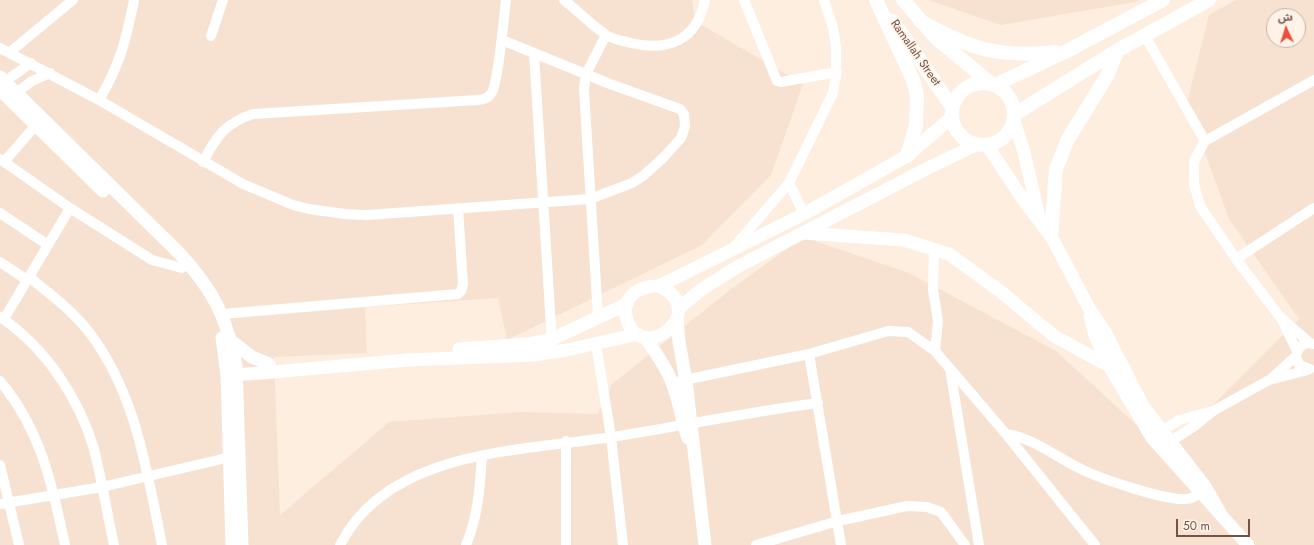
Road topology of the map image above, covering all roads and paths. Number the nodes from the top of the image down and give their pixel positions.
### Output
1 (73, 0) edge
2 (134, 0) edge
3 (223, 0) edge
4 (506, 0) edge
5 (564, 0) edge
6 (705, 0) edge
7 (744, 0) edge
8 (824, 0) edge
9 (876, 0) edge
10 (903, 0) edge
11 (1163, 0) edge
12 (1209, 0) edge
13 (920, 21) junction
14 (606, 35) junction
15 (211, 36) dead end
16 (1145, 36) junction
17 (502, 40) junction
18 (0, 48) edge
19 (1067, 50) junction
20 (1118, 50) junction
21 (10, 52) junction
22 (534, 53) junction
23 (30, 63) junction
24 (837, 72) junction
25 (50, 73) junction
26 (586, 74) junction
27 (1314, 80) edge
28 (993, 83) junction
29 (5, 88) edge
30 (99, 100) junction
31 (952, 112) junction
32 (1014, 118) junction
33 (35, 126) junction
34 (1205, 141) junction
35 (982, 145) junction
36 (908, 156) junction
37 (2, 161) edge
38 (202, 162) junction
39 (789, 183) junction
40 (590, 199) junction
41 (544, 202) junction
42 (70, 208) junction
43 (458, 208) junction
44 (1314, 208) edge
45 (0, 213) edge
46 (804, 214) junction
47 (1040, 220) junction
48 (804, 233) junction
49 (1051, 236) junction
50 (48, 245) junction
51 (934, 249) junction
52 (731, 250) junction
53 (1236, 259) junction
54 (0, 262) edge
55 (182, 268) junction
56 (28, 278) junction
57 (659, 286) junction
58 (626, 304) junction
59 (1089, 308) junction
60 (222, 314) junction
61 (678, 314) junction
62 (598, 317) junction
63 (1280, 317) junction
64 (2, 318) edge
65 (642, 336) junction
66 (552, 339) junction
67 (231, 341) junction
68 (596, 344) junction
69 (1313, 344) edge
70 (935, 351) junction
71 (553, 352) junction
72 (1296, 353) junction
73 (809, 354) junction
74 (1109, 366) junction
75 (265, 369) junction
76 (950, 369) junction
77 (231, 370) junction
78 (1312, 370) edge
79 (1269, 380) junction
80 (0, 381) edge
81 (672, 381) junction
82 (686, 381) junction
83 (237, 392) junction
84 (818, 403) junction
85 (687, 424) junction
86 (1006, 434) junction
87 (611, 437) junction
88 (1161, 439) junction
89 (566, 441) junction
90 (235, 456) junction
91 (482, 456) junction
92 (0, 465) edge
93 (148, 477) junction
94 (102, 487) junction
95 (1199, 493) junction
96 (54, 495) junction
97 (5, 503) edge
98 (1219, 511) junction
99 (838, 521) junction
100 (19, 545) edge
101 (65, 545) edge
102 (114, 545) edge
103 (162, 545) edge
104 (232, 545) edge
105 (242, 545) edge
106 (340, 545) edge
107 (466, 545) edge
108 (566, 545) edge
109 (622, 545) edge
110 (705, 545) edge
111 (756, 545) edge
112 (841, 545) edge
113 (965, 545) edge
114 (979, 545) edge
115 (1095, 545) edge
116 (1248, 545) edge

1 - 21 street
2 - 30 street
3 - 15 street
4 - 17 street
5 - 14 street
6 - 14 street
7 - 24 street
8 - 24 street
9 - 31 main road, Ramallah Street
9 - 36 main road
10 - 13 main road, Ramallah Street
11 - 19 main road
12 - 16 main road
13 - 19 main road
13 - 28 main road, Ramallah Street
14 - 26 street
16 - 20 main road
16 - 34 street
17 - 22 street
17 - 38 street
18 - 21 street
19 - 28 main road
20 - 32 main road
20 - 49 main road
21 - 23 street
22 - 26 street
22 - 41 street
23 - 25 street
23 - 29 street
24 - 39 street
25 - 29 street
25 - 30 street
26 - 40 street
26 - 40 street
27 - 34 street
28 - 31 main road
28 - 32 main road
29 - 33 street
29 - 60 street
30 - 38 street
31 - 35 main road
31 - 36 street
32 - 35 main road
32 - 47 street
33 - 37 street
33 - 55 street
34 - 53 street
35 - 47 street
35 - 48 street
36 - 46 street
37 - 42 street
38 - 43 street
39 - 46 street
39 - 52 street
40 - 41 street
40 - 62 street
41 - 43 street
41 - 66 street
42 - 50 street
42 - 55 street
43 - 60 street
44 - 53 street
45 - 50 street
46 - 52 street
47 - 49 street
48 - 51 street
48 - 61 street
49 - 59 street
50 - 56 street
51 - 70 street
51 - 74 street
52 - 57 street
53 - 63 street
54 - 56 street
55 - 77 street
56 - 64 street
56 - 93 street
57 - 58 street
57 - 61 street
58 - 62 street
58 - 65 street
59 - 74 street
59 - 88 street
60 - 67 street
61 - 65 street
61 - 82 street
62 - 66 street
63 - 69 street
63 - 72 street
64 - 94 street
65 - 68 street
65 - 81 street
66 - 71 street
66 - 75 street
67 - 75 street
67 - 77 street
68 - 71 street
68 - 87 street
69 - 72 street
70 - 73 street
70 - 76 street
71 - 75 street
72 - 78 street
72 - 79 street
73 - 82 street
73 - 84 street
74 - 88 street
75 - 77 street
75 - 83 street
76 - 86 street
76 - 114 street
77 - 83 street
77 - 90 street
78 - 79 street
79 - 88 street
80 - 96 street
81 - 82 street
81 - 85 street
82 - 85 street
83 - 90 street
84 - 85 street
84 - 99 street
85 - 87 street
85 - 110 street
86 - 95 street
86 - 115 street
87 - 89 street
87 - 109 street
88 - 95 street
88 - 98 street
89 - 91 street
89 - 108 street
90 - 93 street
90 - 104 street
90 - 105 street
91 - 106 street
91 - 107 street
92 - 97 street
93 - 94 street
93 - 103 street
94 - 96 street
94 - 102 street
95 - 98 street
96 - 97 street
96 - 101 street
97 - 100 street
98 - 116 street
99 - 111 street
99 - 112 street
99 - 113 street

